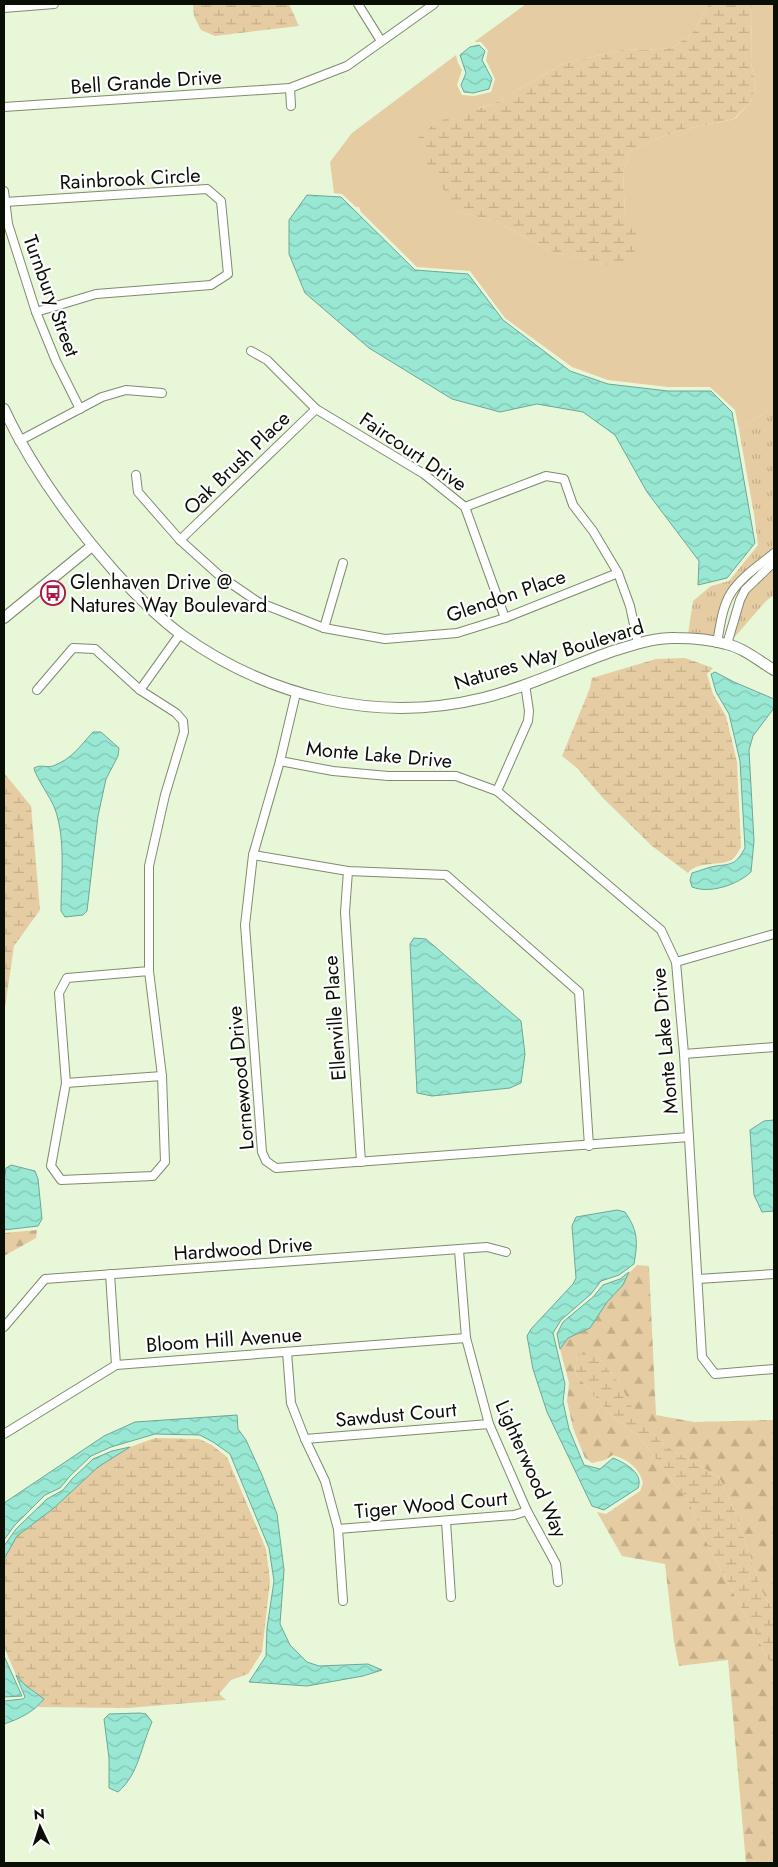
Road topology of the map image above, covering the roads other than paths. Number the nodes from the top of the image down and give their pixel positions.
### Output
1 (54, 4) edge
2 (358, 4) edge
3 (434, 4) edge
4 (4, 8) edge
5 (381, 41) junction
6 (290, 88) junction
7 (291, 106) dead end
8 (4, 107) edge
9 (4, 191) edge
10 (5, 202) edge
11 (36, 312) junction
12 (251, 351) dead end
13 (162, 393) dead end
14 (4, 409) edge
15 (80, 409) junction
16 (316, 409) junction
17 (19, 441) junction
18 (136, 474) dead end
19 (465, 507) junction
20 (180, 540) junction
21 (92, 546) junction
22 (774, 553) edge
23 (774, 562) edge
24 (343, 563) dead end
25 (618, 573) junction
26 (723, 616) junction
27 (4, 618) edge
28 (505, 618) junction
29 (735, 618) junction
30 (324, 628) junction
31 (180, 634) junction
32 (638, 643) junction
33 (722, 643) junction
34 (774, 670) edge
35 (525, 684) junction
36 (37, 690) dead end
37 (140, 690) junction
38 (296, 692) junction
39 (280, 761) junction
40 (497, 791) junction
41 (252, 854) junction
42 (348, 871) junction
43 (774, 934) edge
44 (676, 962) junction
45 (149, 971) junction
46 (774, 1048) edge
47 (684, 1054) junction
48 (162, 1076) junction
49 (66, 1083) junction
50 (689, 1137) junction
51 (589, 1146) junction
52 (361, 1162) junction
53 (459, 1250) junction
54 (506, 1252) dead end
55 (110, 1274) junction
56 (774, 1274) edge
57 (698, 1279) junction
58 (4, 1327) edge
59 (466, 1338) junction
60 (287, 1352) junction
61 (116, 1364) junction
62 (774, 1370) edge
63 (489, 1424) junction
64 (4, 1434) edge
65 (305, 1439) junction
66 (527, 1511) junction
67 (446, 1521) junction
68 (338, 1529) junction
69 (558, 1582) dead end
70 (452, 1597) dead end
71 (343, 1601) dead end

1 - 4 street
2 - 5 street
3 - 5 street, Bell Grande Drive
5 - 6 street, Bell Grande Drive
6 - 7 street
6 - 8 street, Bell Grande Drive
9 - 10 street, Turnbury Street
10 - 11 street, Turnbury Street
10 - 11 street, Rainbrook Circle
11 - 15 street, Turnbury Street
12 - 16 street, Faircourt Drive
13 - 15 street
14 - 17 street, Natures Way Boulevard
15 - 17 street
16 - 19 street, Faircourt Drive
16 - 20 street, Oak Brush Place
17 - 21 street, Natures Way Boulevard
18 - 20 street, Glendon Place
19 - 25 street
19 - 28 street, Faircourt Drive
20 - 30 street, Glendon Place
21 - 27 street
21 - 31 street, Natures Way Boulevard
22 - 26 street
23 - 29 street
24 - 30 street
25 - 28 street, Glendon Place
25 - 32 street
26 - 29 street
26 - 33 street
28 - 30 street, Glendon Place
29 - 33 street
31 - 37 street
31 - 38 street, Natures Way Boulevard
32 - 33 street, Natures Way Boulevard
32 - 35 street, Natures Way Boulevard
33 - 34 street, Natures Way Boulevard
35 - 38 street, Natures Way Boulevard
35 - 40 street
36 - 37 street
37 - 45 street
38 - 39 street, Lornewood Drive
39 - 40 street, Monte Lake Drive
39 - 41 street, Lornewood Drive
40 - 44 street, Monte Lake Drive
41 - 42 street
41 - 52 street, Lornewood Drive
42 - 51 street
42 - 52 street, Ellenville Place
43 - 44 street
44 - 47 street, Monte Lake Drive
45 - 48 street
45 - 49 street
46 - 47 street
47 - 50 street, Monte Lake Drive
48 - 49 street
48 - 49 street
50 - 51 street, Lornewood Drive
50 - 57 street, Monte Lake Drive
51 - 52 street, Lornewood Drive
53 - 54 street, Hardwood Drive
53 - 55 street, Hardwood Drive
53 - 59 street, Lighterwood Way
55 - 58 street, Hardwood Drive
55 - 61 street
56 - 57 street
57 - 62 street, Monte Lake Drive
59 - 60 street, Bloom Hill Avenue
59 - 63 street, Lighterwood Way
60 - 61 street, Bloom Hill Avenue
60 - 65 street
61 - 64 street, Bloom Hill Avenue
63 - 65 street, Sawdust Court
63 - 66 street, Lighterwood Way
65 - 68 street
66 - 67 street, Tiger Wood Court
66 - 69 street, Lighterwood Way
67 - 68 street, Tiger Wood Court
67 - 70 street
68 - 71 street

